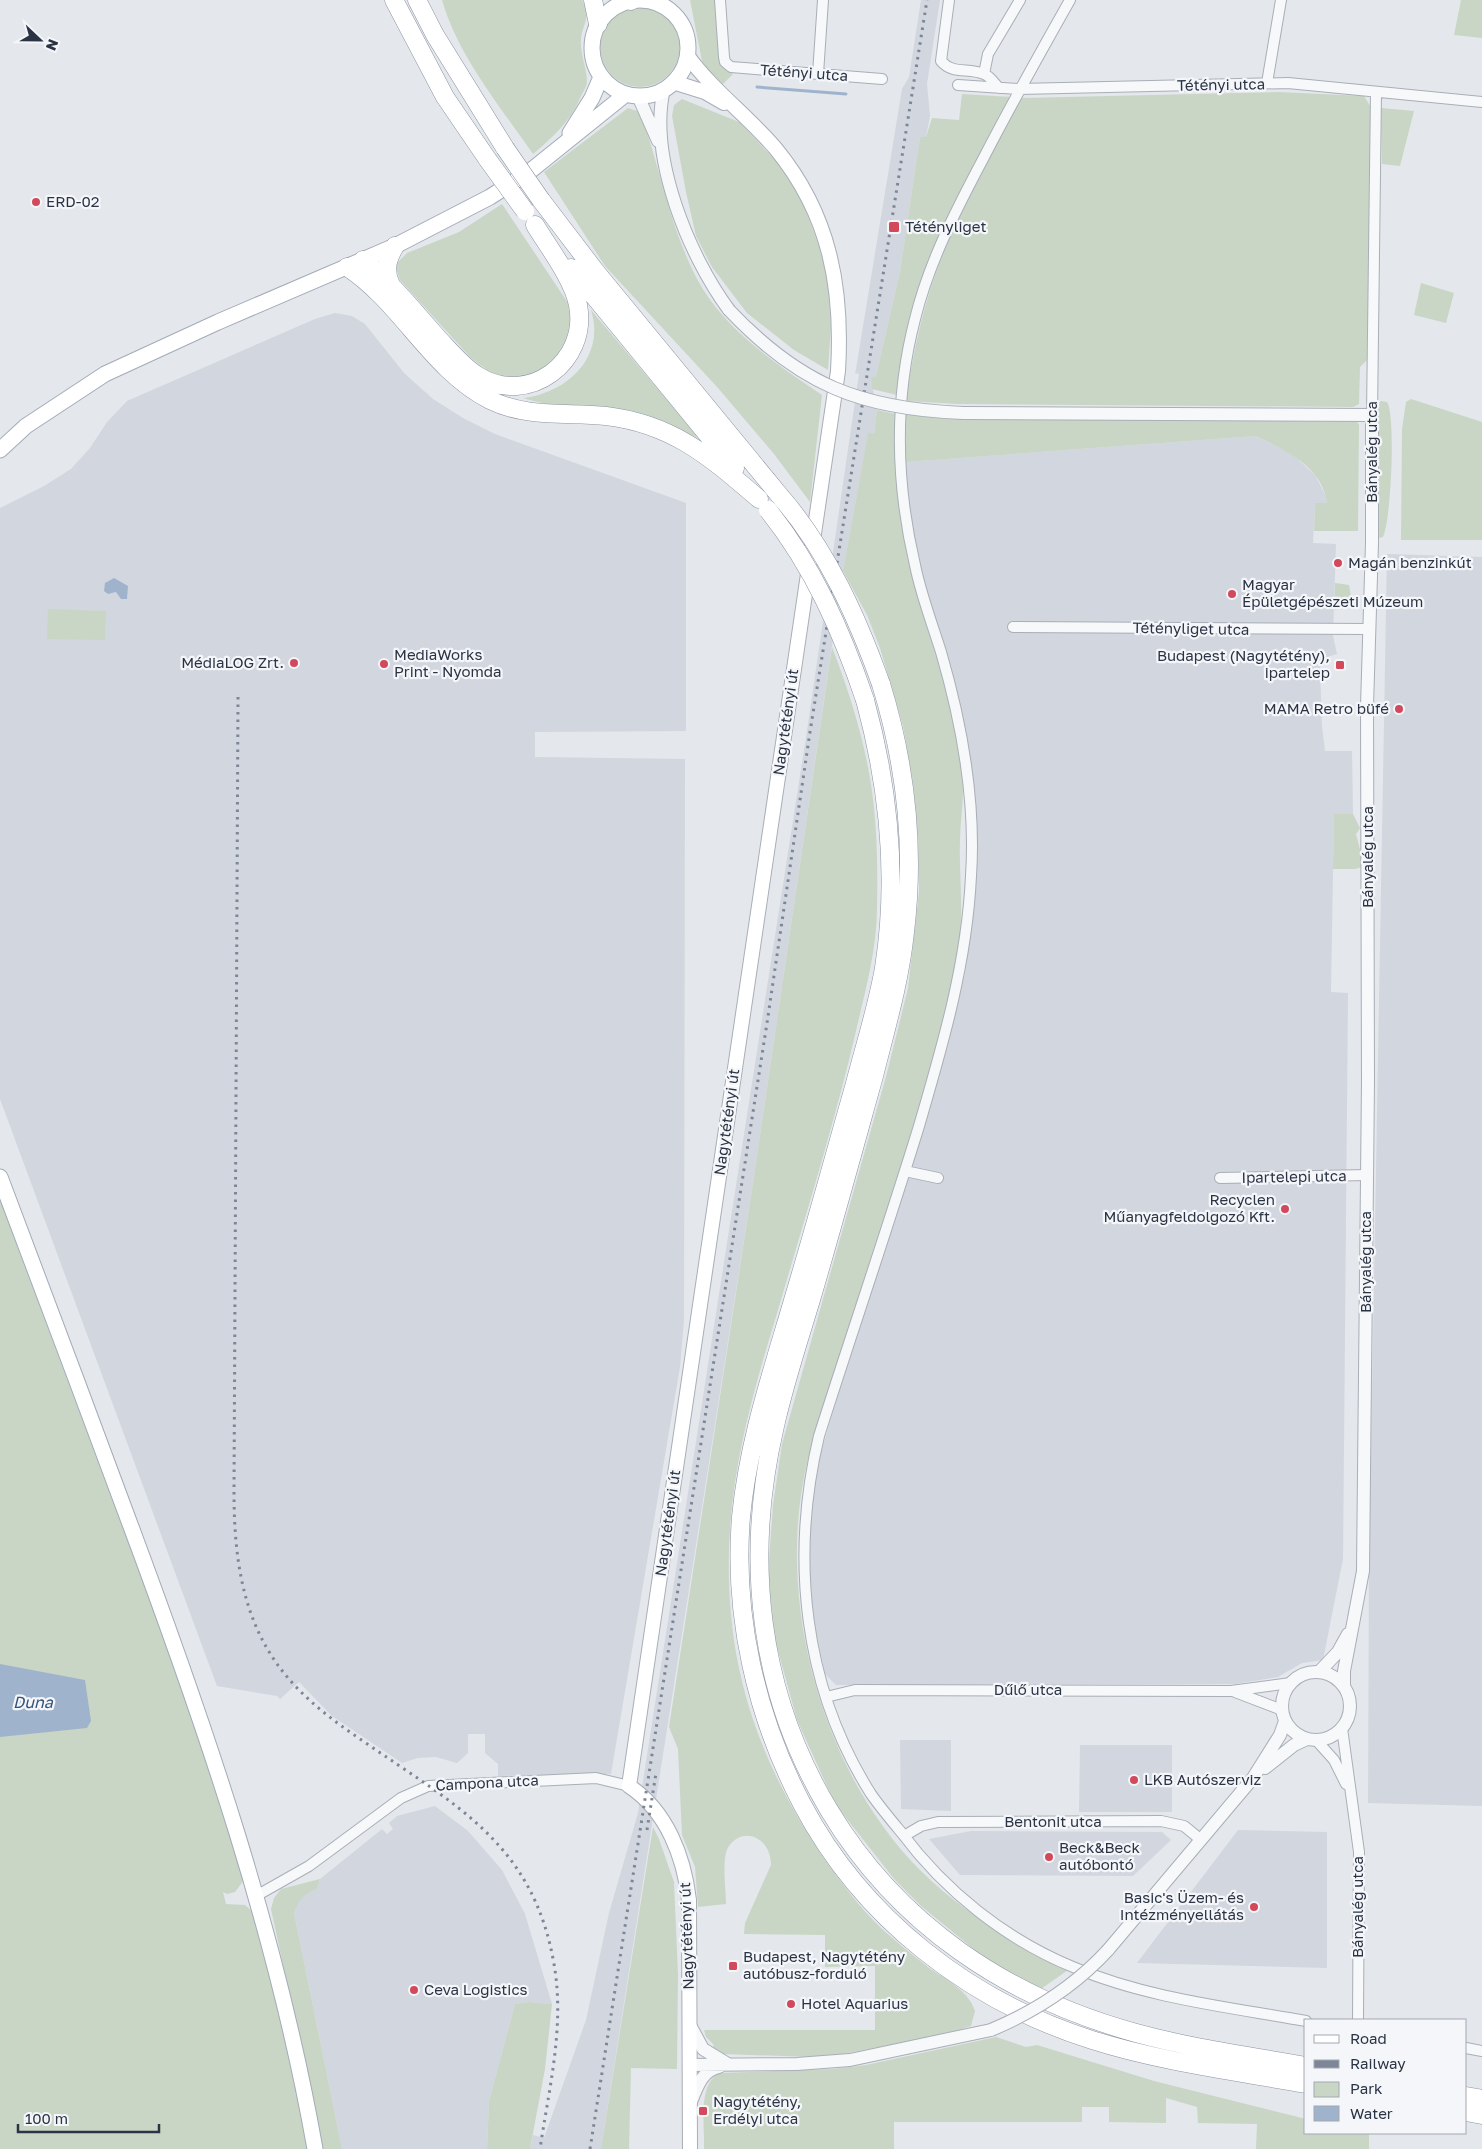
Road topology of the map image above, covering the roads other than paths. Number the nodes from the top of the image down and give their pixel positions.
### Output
1 (394, 0) edge
2 (417, 0) edge
3 (429, 0) edge
4 (593, 0) edge
5 (634, 0) edge
6 (677, 0) edge
7 (720, 0) edge
8 (824, 0) edge
9 (949, 0) edge
10 (1020, 0) edge
11 (1070, 0) edge
12 (1281, 0) edge
13 (675, 16) junction
14 (598, 24) junction
15 (687, 54) junction
16 (818, 74) junction
17 (984, 74) junction
18 (601, 77) junction
19 (882, 78) dead end
20 (463, 82) junction
21 (1267, 83) junction
22 (958, 85) dead end
23 (668, 86) junction
24 (999, 88) junction
25 (1019, 89) junction
26 (1376, 92) junction
27 (632, 95) junction
28 (1482, 102) edge
29 (736, 109) junction
30 (562, 144) junction
31 (664, 157) junction
32 (530, 218) junction
33 (395, 246) junction
34 (364, 260) junction
35 (347, 267) junction
36 (371, 285) junction
37 (391, 286) junction
38 (1372, 415) junction
39 (0, 450) edge
40 (763, 504) junction
41 (1013, 626) dead end
42 (1369, 629) junction
43 (905, 1171) junction
44 (1367, 1175) junction
45 (0, 1177) edge
46 (938, 1178) dead end
47 (1220, 1178) dead end
48 (1354, 1622) junction
49 (1319, 1672) junction
50 (1291, 1683) junction
51 (1344, 1687) junction
52 (1231, 1691) junction
53 (826, 1697) junction
54 (1284, 1715) junction
55 (1342, 1728) junction
56 (1311, 1739) junction
57 (1253, 1778) junction
58 (629, 1786) junction
59 (1351, 1794) junction
60 (904, 1836) junction
61 (1200, 1839) junction
62 (256, 1896) junction
63 (1358, 2019) edge
64 (1304, 2021) edge
65 (690, 2025) junction
66 (1467, 2048) edge
67 (1482, 2051) edge
68 (728, 2064) junction
69 (690, 2065) junction
70 (1304, 2066) edge
71 (1304, 2084) edge
72 (1467, 2096) edge
73 (1482, 2099) edge
74 (690, 2104) junction
75 (1467, 2112) edge
76 (1482, 2115) edge
77 (315, 2149) edge
78 (690, 2149) edge

1 - 32 highway, bridge
2 - 20 highway
3 - 20 highway
4 - 14 highway
5 - 13 main road
5 - 14 main road
6 - 13 main road
7 - 16 street, Tétényi utca
8 - 16 street
9 - 17 street
10 - 17 street
11 - 25 street
12 - 21 street
13 - 15 main road
14 - 18 main road
15 - 23 main road
15 - 29 main road, Nagytétényi út
16 - 19 street, Tétényi utca
17 - 24 street
18 - 27 main road
18 - 30 main road
20 - 70 highway, bridge
21 - 25 street, Tétényi utca
21 - 26 street, Tétényi utca
22 - 24 street, Tétényi utca
23 - 27 main road
23 - 29 main road, Nagytétényi út
23 - 31 street
24 - 25 street, Tétényi utca
25 - 43 street
26 - 28 street, Tétényi utca
26 - 38 street, Bányalég utca
27 - 30 main road
27 - 31 street
29 - 58 main road, Nagytétényi út
30 - 33 main road
31 - 38 street, bridge
32 - 37 highway
32 - 40 highway
33 - 34 main road
33 - 37 highway
34 - 35 main road
34 - 36 highway
34 - 37 highway
35 - 36 highway
35 - 39 main road
36 - 40 highway
38 - 42 street, Bányalég utca
40 - 71 highway, bridge
41 - 42 street, Tétényliget utca
42 - 44 street, Bányalég utca
43 - 46 street
43 - 53 street
44 - 47 street, Ipartelepi utca
44 - 48 street, Bányalég utca
45 - 62 main road
48 - 49 street, Bányalég utca
48 - 51 street, Bányalég utca
49 - 50 street, Bányalég utca
49 - 51 street
50 - 52 street, Dűlő utca
50 - 54 street
51 - 55 street, Bányalég utca
52 - 53 street, Dűlő utca
52 - 54 street, Dűlő utca
53 - 60 street
54 - 56 street, Bányalég utca
54 - 57 street
55 - 56 street
55 - 59 street, Bányalég utca
56 - 57 street
56 - 59 street, Bányalég utca
57 - 61 street
58 - 62 street, Campona utca
58 - 65 main road, Nagytétényi út
59 - 63 street, Bányalég utca
60 - 61 street, Bentonit utca
60 - 64 street
61 - 68 street, bridge
62 - 77 main road
65 - 68 street
65 - 69 main road, Nagytétényi út
66 - 67 street
68 - 69 street
68 - 74 street
69 - 74 main road, Nagytétényi út
72 - 73 highway
74 - 78 main road, Nagytétényi út
75 - 76 highway

